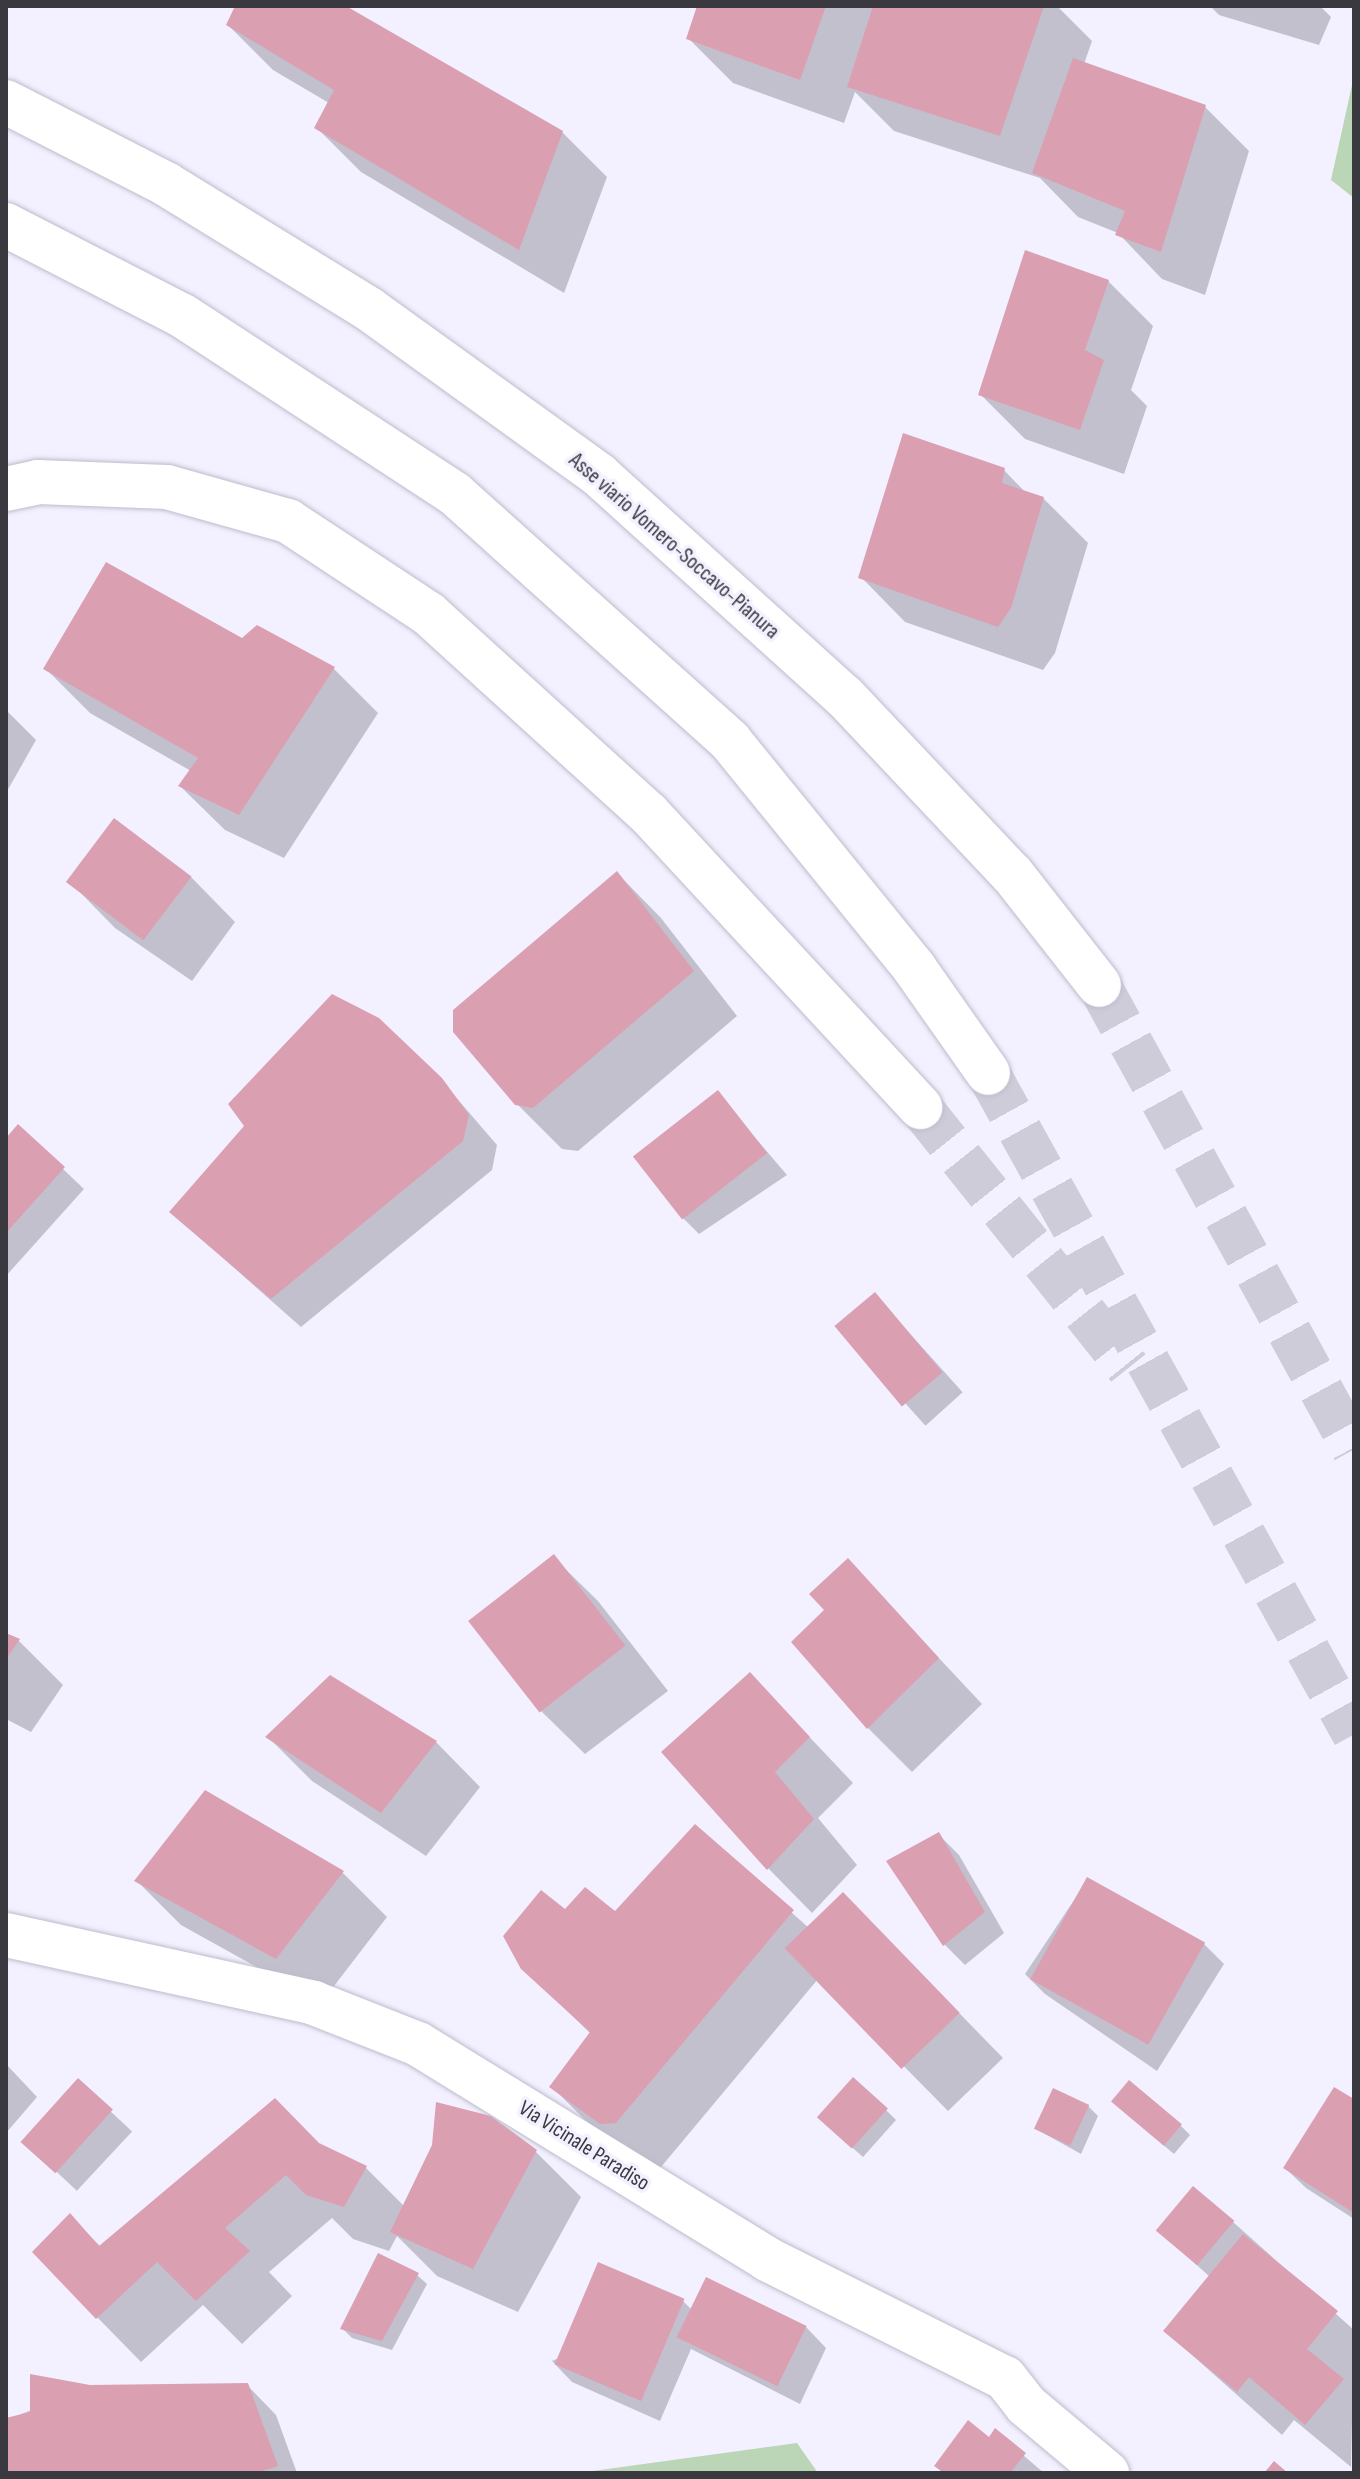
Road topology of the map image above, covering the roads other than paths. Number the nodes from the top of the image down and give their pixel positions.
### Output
1 (6, 102) edge
2 (6, 225) edge
3 (6, 489) edge
4 (1099, 985) tunnel mouth
5 (988, 1073) tunnel mouth
6 (920, 1107) tunnel mouth
7 (6, 1935) edge
8 (1107, 2473) edge

1 - 4 main road, Asse viario Vomero-Soccavo-Pianura
2 - 5 main road
3 - 6 main road
7 - 8 main road, Via Vicinale Paradiso

